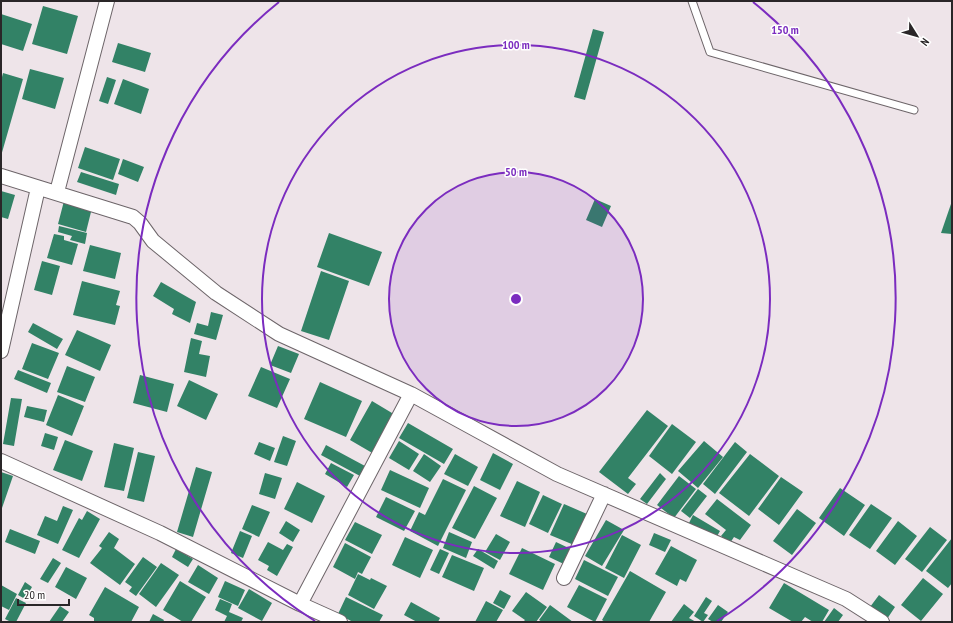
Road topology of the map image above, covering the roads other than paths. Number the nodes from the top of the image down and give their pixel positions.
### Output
1 (108, 1) edge
2 (692, 1) edge
3 (914, 110) dead end
4 (1, 176) edge
5 (38, 188) junction
6 (57, 192) junction
7 (1, 351) edge
8 (411, 394) junction
9 (1, 461) edge
10 (604, 494) junction
11 (564, 578) dead end
12 (300, 604) junction
13 (340, 622) edge
14 (882, 622) edge

1 - 6 street
2 - 3 lane
4 - 5 street
5 - 6 street
5 - 7 street
6 - 8 street
8 - 10 street
8 - 12 street
9 - 12 street
10 - 11 street
10 - 14 street
12 - 13 street

